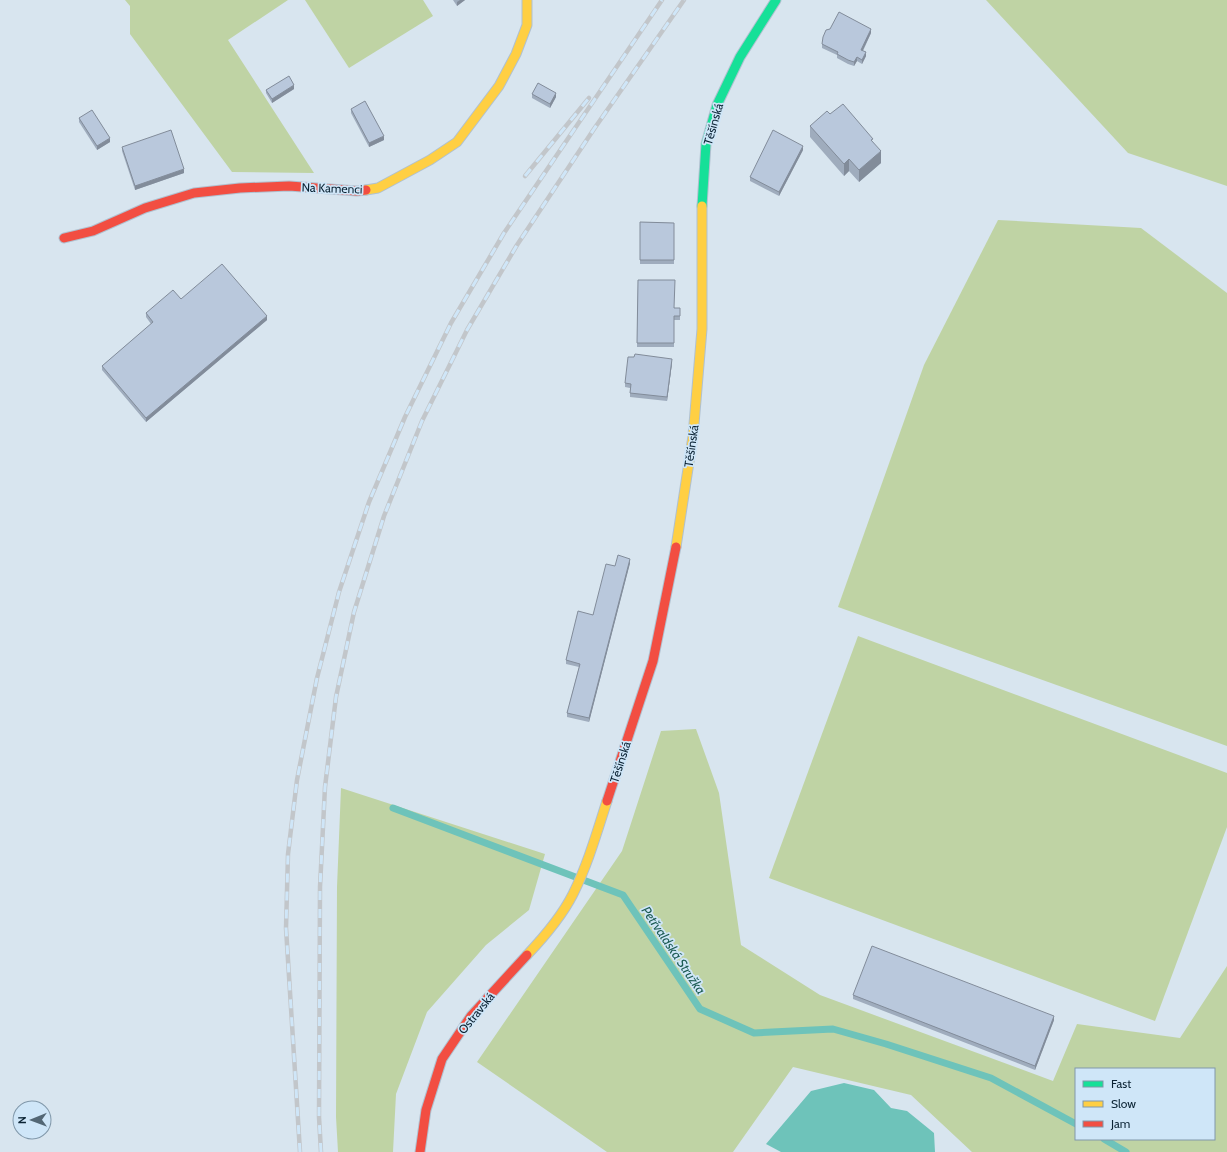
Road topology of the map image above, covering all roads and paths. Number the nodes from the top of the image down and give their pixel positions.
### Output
1 (527, 0) edge
2 (776, 0) edge
3 (64, 238) dead end
4 (573, 894) joint
5 (420, 1152) edge

1 - 3 street, Na Kamenci
2 - 4 street, Těšínská
4 - 5 street, Ostravská

